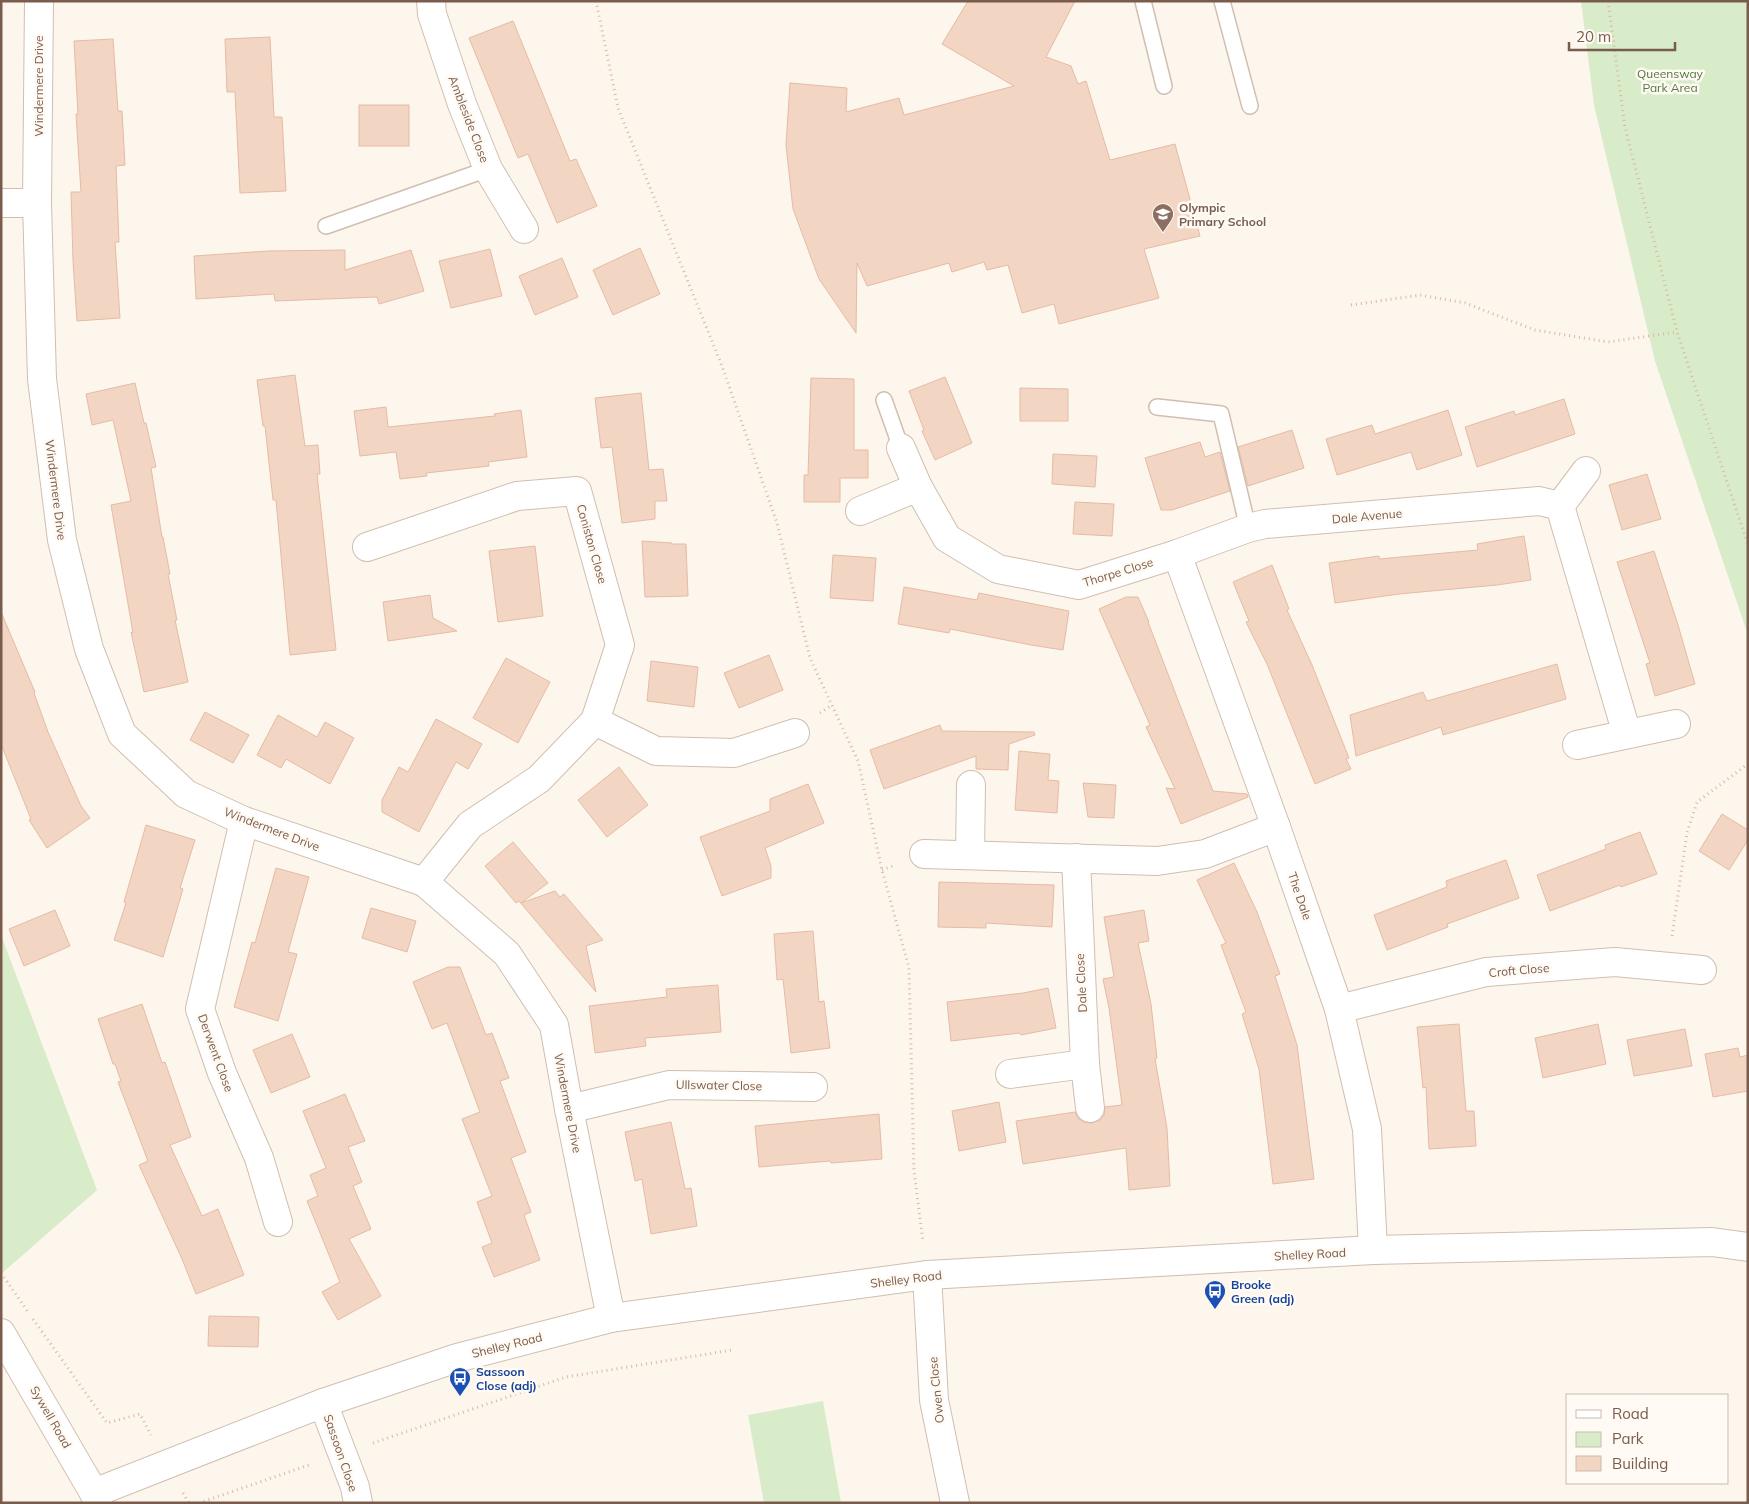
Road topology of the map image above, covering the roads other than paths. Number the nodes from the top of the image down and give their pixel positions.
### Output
1 (39, 1) edge
2 (431, 1) edge
3 (1143, 1) edge
4 (1222, 1) edge
5 (1164, 86) dead end
6 (1250, 106) dead end
7 (488, 168) junction
8 (1, 203) edge
9 (37, 204) junction
10 (326, 226) dead end
11 (524, 230) dead end
12 (884, 400) dead end
13 (1157, 407) dead end
14 (901, 448) joint
15 (1586, 471) dead end
16 (918, 487) junction
17 (1560, 506) junction
18 (860, 511) dead end
19 (1248, 528) junction
20 (367, 547) dead end
21 (1177, 554) junction
22 (595, 720) junction
23 (1676, 724) dead end
24 (795, 733) dead end
25 (1626, 734) junction
26 (1577, 745) dead end
27 (972, 785) dead end
28 (244, 821) junction
29 (1276, 827) junction
30 (924, 854) dead end
31 (970, 855) junction
32 (1076, 858) junction
33 (424, 882) junction
34 (1702, 970) dead end
35 (1339, 1009) junction
36 (1085, 1064) junction
37 (1010, 1074) dead end
38 (813, 1087) dead end
39 (1090, 1108) dead end
40 (569, 1109) junction
41 (278, 1222) dead end
42 (1748, 1247) edge
43 (1373, 1250) junction
44 (927, 1275) junction
45 (611, 1318) junction
46 (1, 1332) edge
47 (323, 1403) junction
48 (96, 1498) edge
49 (358, 1503) edge
50 (955, 1503) edge

1 - 9 street, Windermere Drive
2 - 7 street, Ambleside Close
3 - 5 lane
4 - 6 lane
7 - 10 lane
7 - 11 street, Ambleside Close
8 - 9 street
9 - 28 street, Windermere Drive
12 - 14 lane
13 - 19 lane
14 - 16 street, Thorpe Close
15 - 17 street
16 - 18 street
16 - 21 street, Thorpe Close
17 - 19 street, Dale Avenue
17 - 25 street
19 - 21 street, Dale Avenue
20 - 22 street, Coniston Close
21 - 29 street, The Dale
22 - 24 street
22 - 33 street, Coniston Close
23 - 25 street
25 - 26 street
27 - 31 street
28 - 33 street, Windermere Drive
28 - 41 street, Derwent Close
29 - 32 street
29 - 35 street, The Dale
30 - 31 street
31 - 32 street
32 - 36 street, Dale Close
33 - 40 street, Windermere Drive
34 - 35 street, Croft Close
35 - 43 street, The Dale
36 - 37 street
36 - 39 street, Dale Close
38 - 40 street, Ullswater Close
40 - 45 street, Windermere Drive
42 - 43 street, Shelley Road
43 - 44 street, Shelley Road
44 - 45 street, Shelley Road
44 - 50 street, Owen Close
45 - 47 street, Shelley Road
46 - 48 street, Sywell Road
47 - 48 street, Shelley Road
47 - 49 street, Sassoon Close

